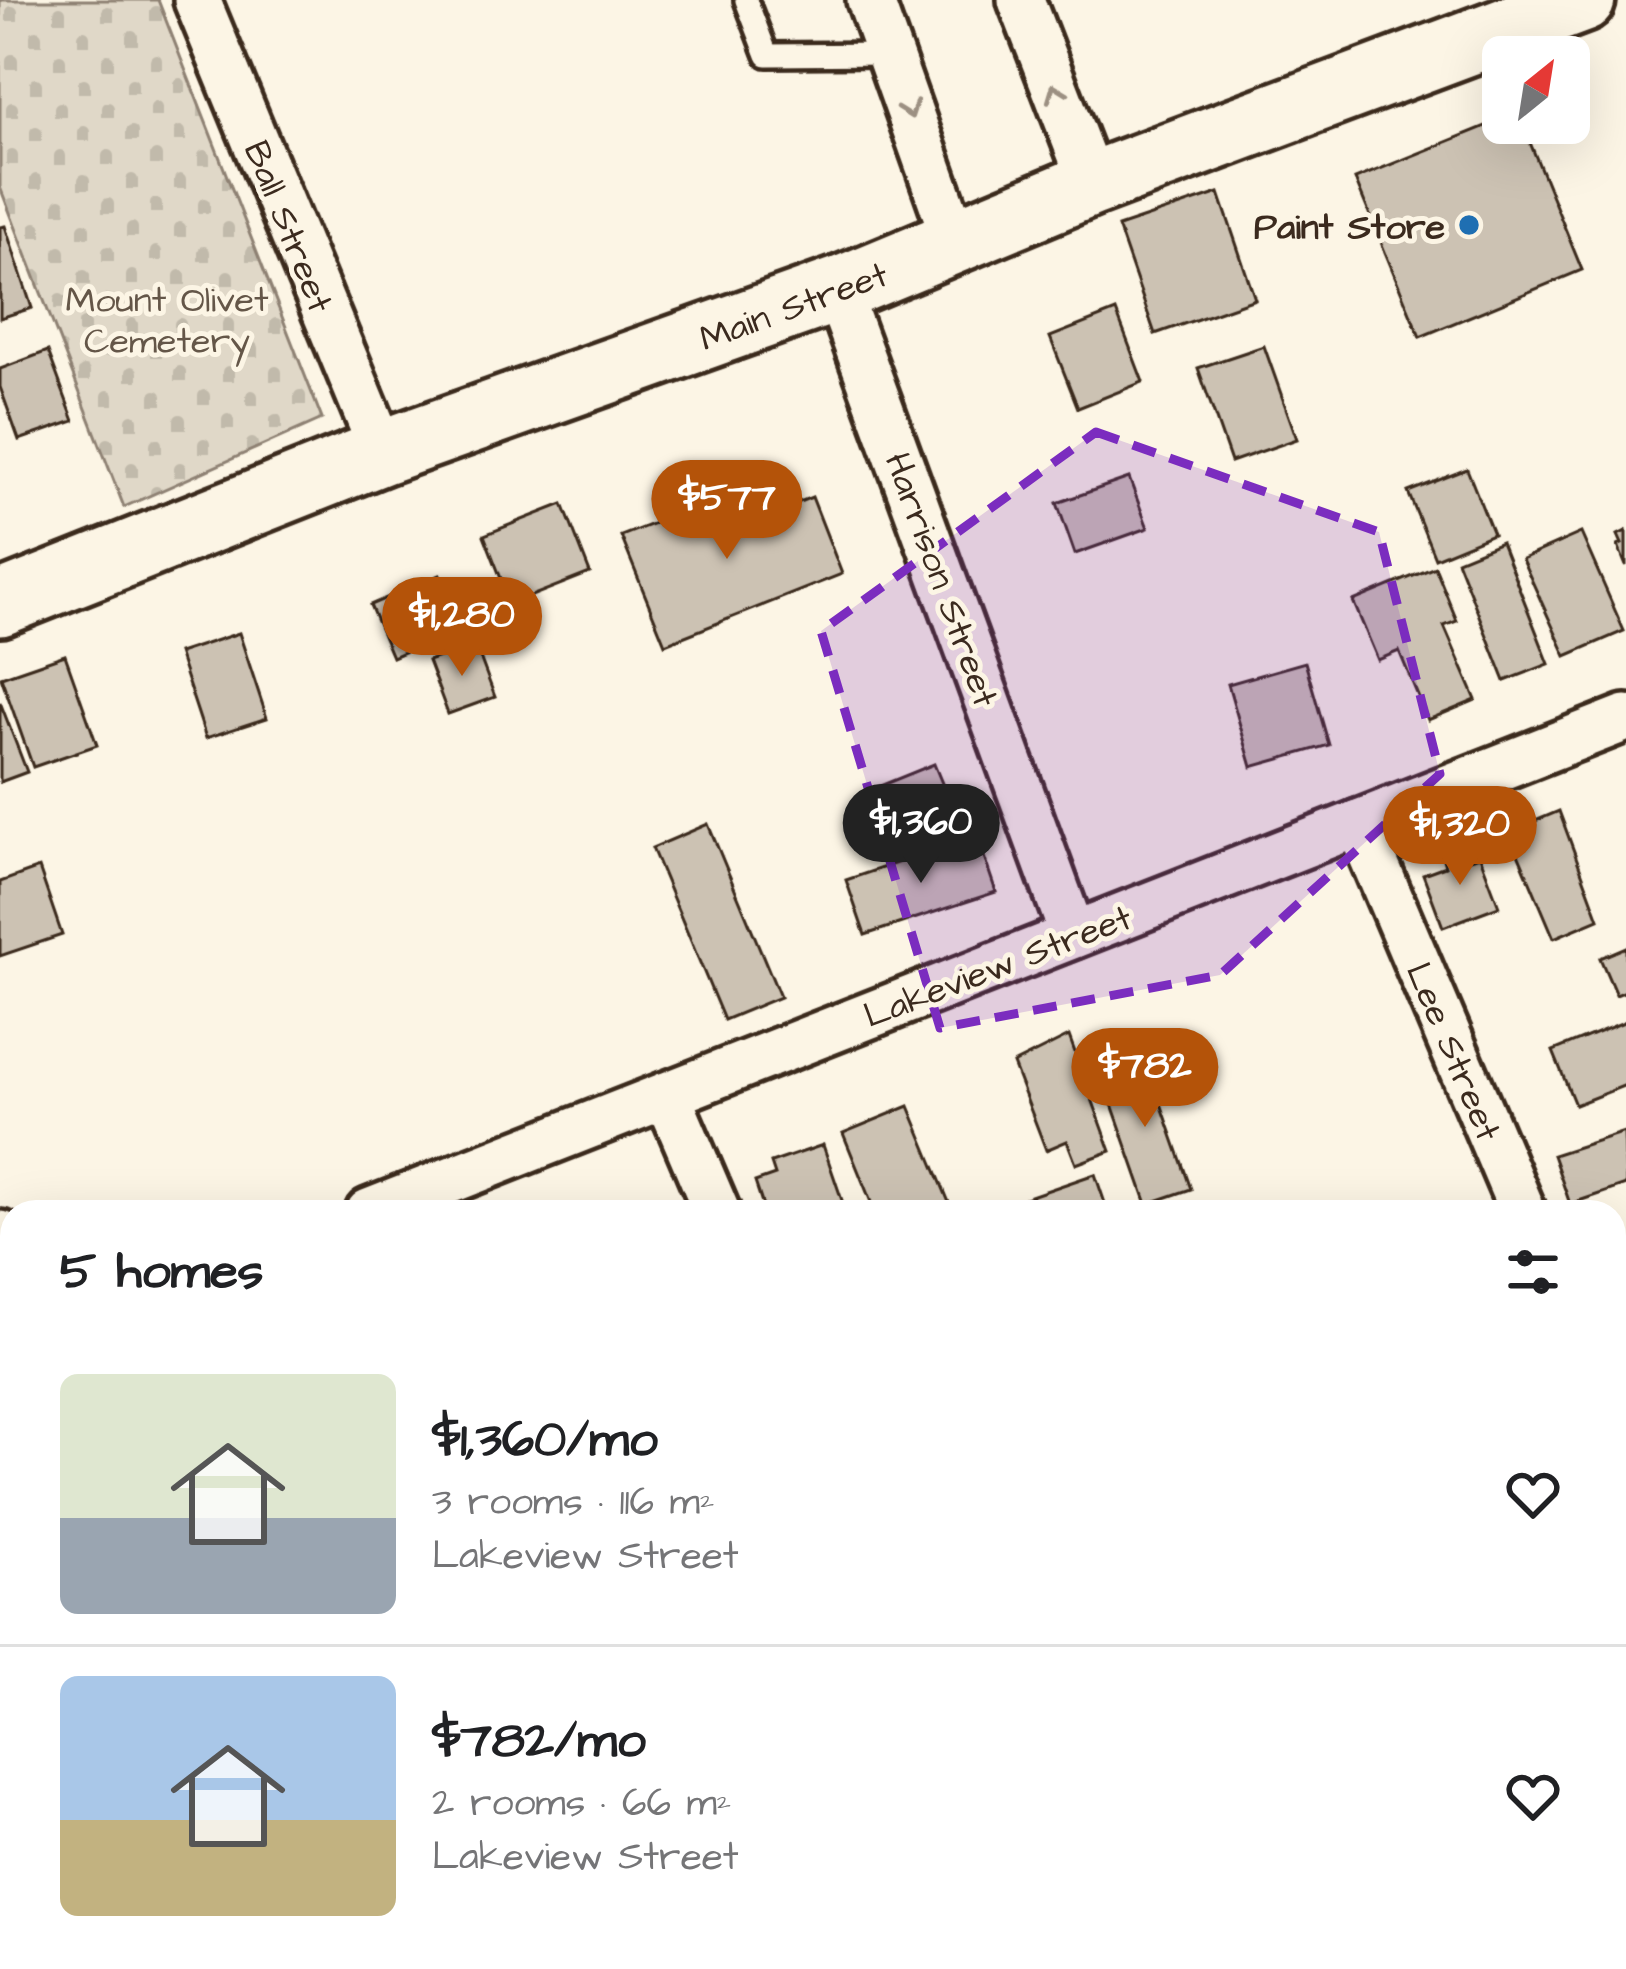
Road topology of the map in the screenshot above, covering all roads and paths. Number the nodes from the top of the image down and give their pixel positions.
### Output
1 (197, 0) edge
2 (746, 0) edge
3 (870, 0) edge
4 (1021, 0) edge
5 (1583, 0) edge
6 (889, 54) junction
7 (1092, 184) junction
8 (956, 243) junction
9 (837, 290) junction
10 (383, 452) junction
11 (0, 604) edge
12 (1626, 718) edge
13 (1358, 823) junction
14 (1073, 935) junction
15 (667, 1095) junction
16 (400, 1200) edge
17 (712, 1200) edge
18 (1518, 1200) edge

1 - 10 street, Ball Street
2 - 6 lane
3 - 6 street
7 -> 4 street
5 - 7 main road, Main Street
6 -> 8 street
7 - 8 main road, Main Street
8 - 9 main road, Main Street
9 - 10 main road, Main Street
9 - 14 street, Harrison Street
10 - 11 main road, Main Street
12 - 13 street, Lakeview Street
13 - 14 street, Lakeview Street
13 - 18 street, Lee Street
14 - 15 street, Lakeview Street
15 - 16 street, Lakeview Street
15 - 17 street

